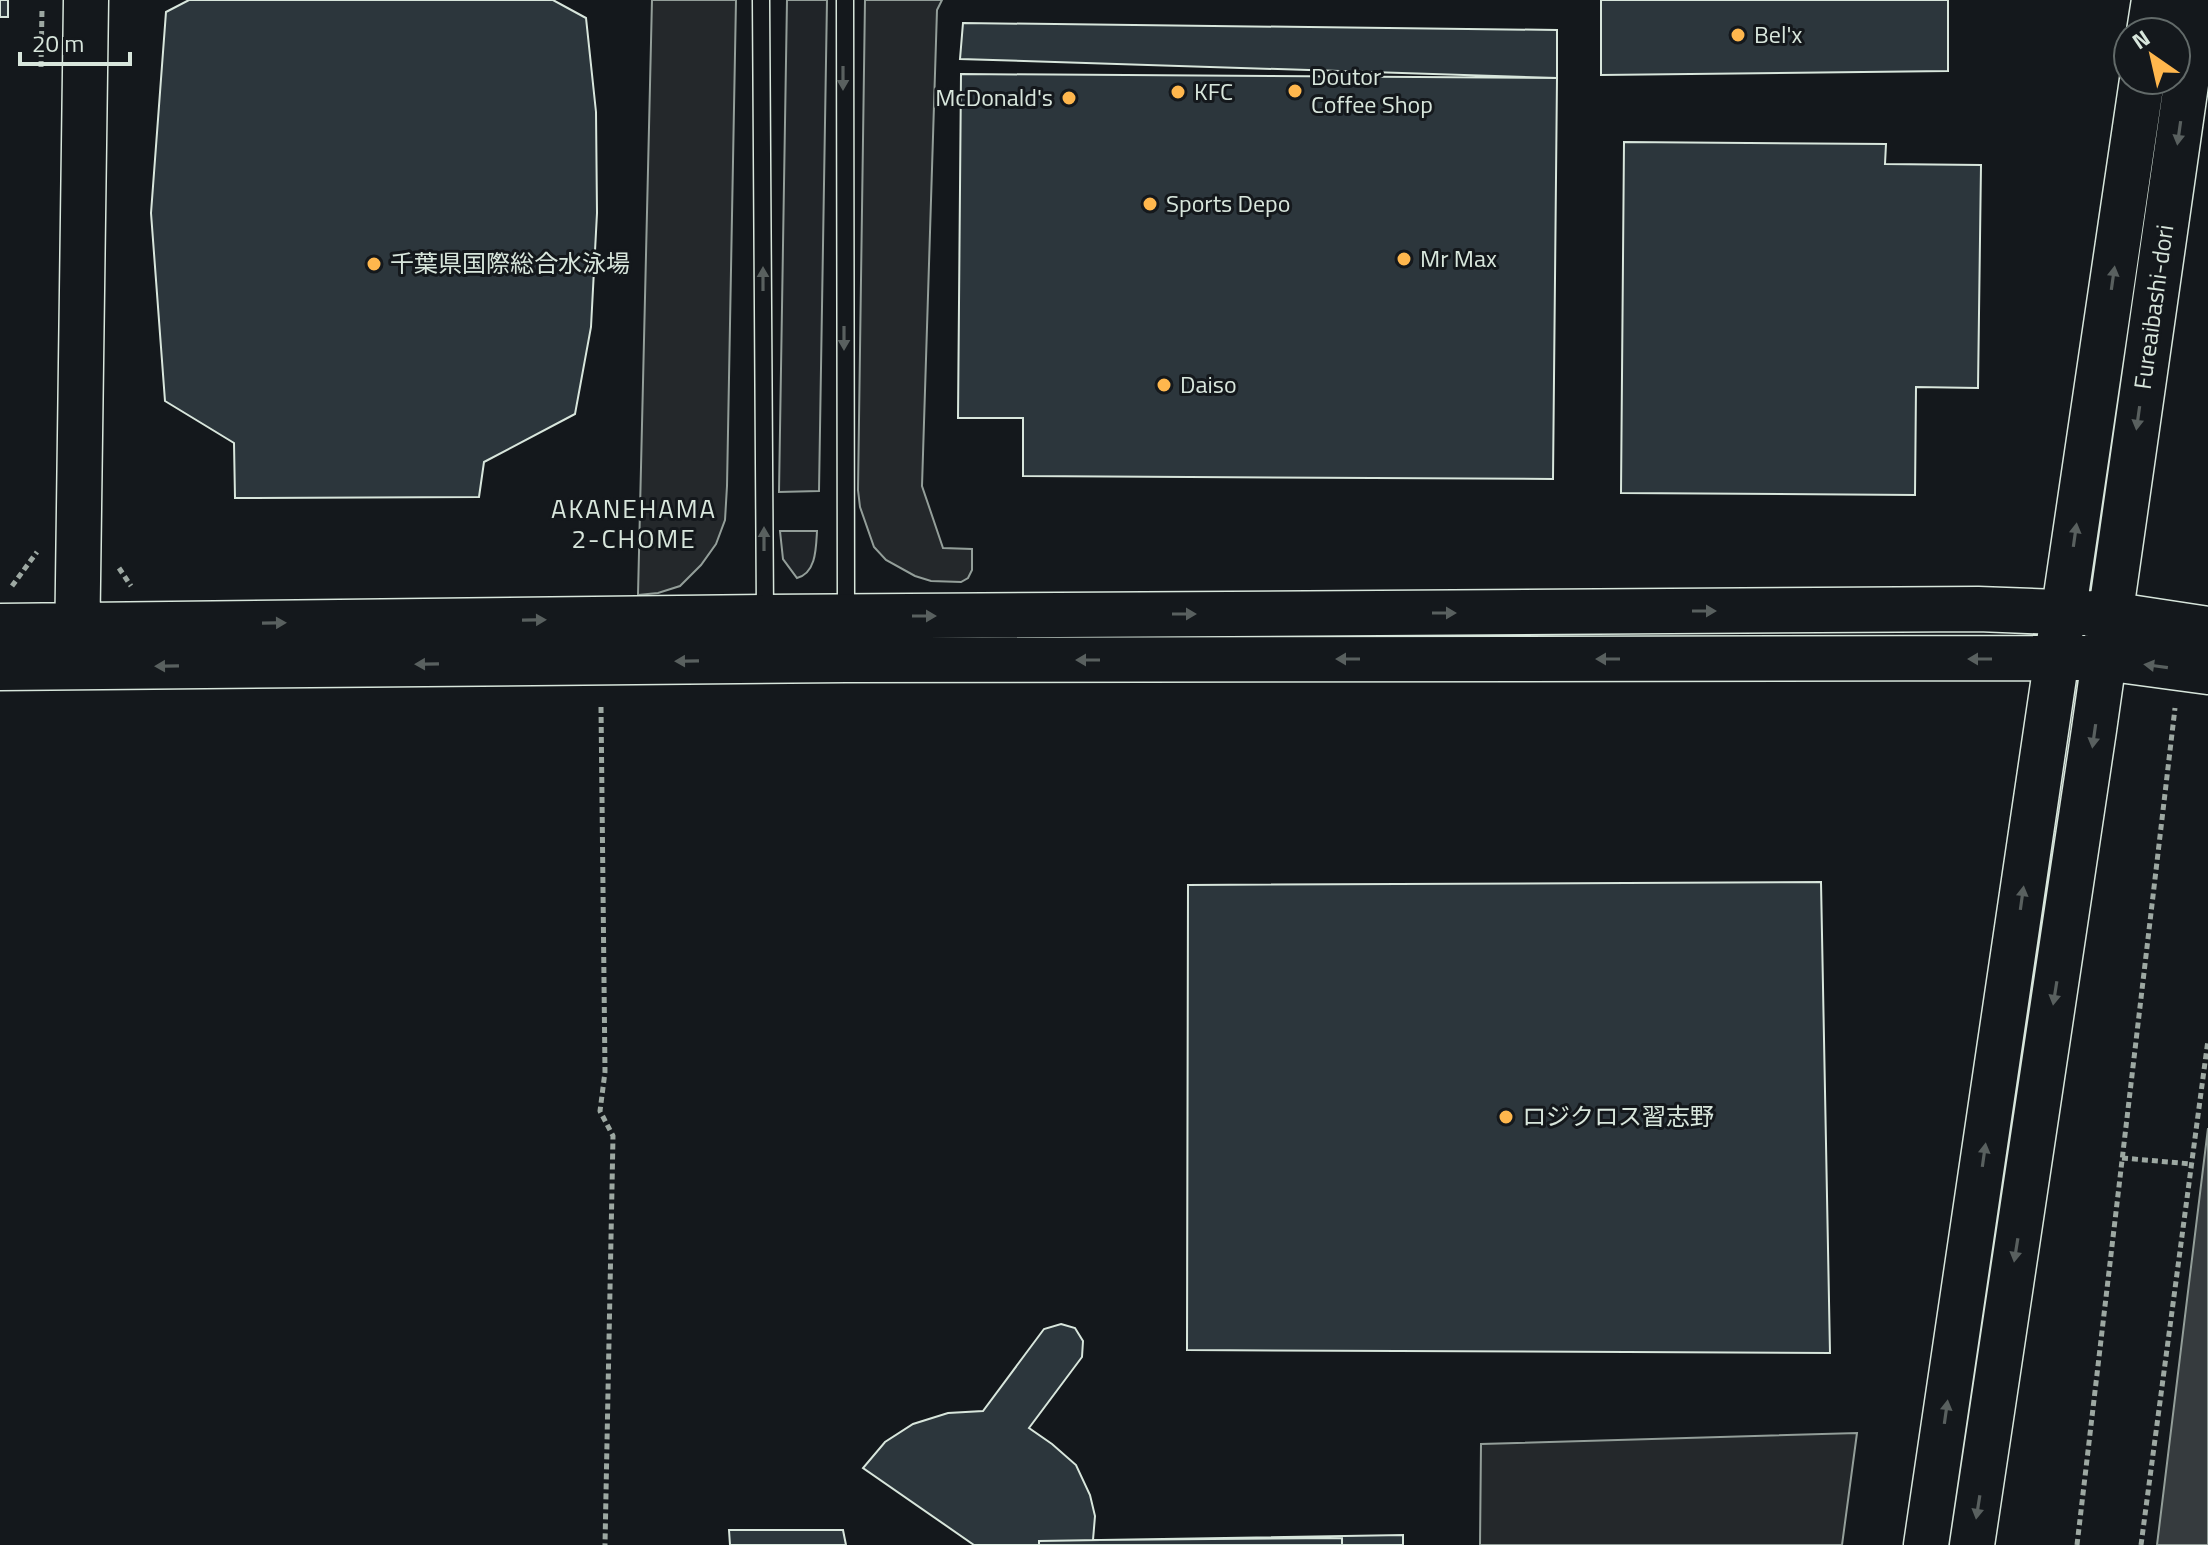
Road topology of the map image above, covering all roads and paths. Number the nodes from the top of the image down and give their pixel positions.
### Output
1 (86, 0) edge
2 (761, 0) edge
3 (845, 0) edge
4 (2198, 0) edge
5 (2140, 96) edge
6 (112, 558) dead end
7 (139, 596) dead end
8 (2064, 613) junction
9 (2109, 614) junction
10 (0, 626) edge
11 (2208, 629) edge
12 (765, 638) junction
13 (846, 638) junction
14 (77, 647) junction
15 (2104, 658) junction
16 (2058, 659) junction
17 (0, 668) edge
18 (2192, 685) edge
19 (601, 707) dead end
20 (2208, 1040) edge
21 (2122, 1158) junction
22 (2192, 1164) junction
23 (605, 1545) edge
24 (1926, 1545) edge
25 (1972, 1545) edge
26 (2077, 1545) edge
27 (2141, 1545) edge

1 - 14 street
12 -> 2 lane
3 -> 13 lane
4 -> 9 street, Fureaibashi-dori
8 -> 5 street, Fureaibashi-dori
6 - 7 path
8 - 9 street
13 -> 8 street
8 - 16 street, Fureaibashi-dori
9 - 11 street
9 - 15 street, Fureaibashi-dori
10 - 14 street
12 - 13 street
12 - 14 street
16 -> 13 street
14 - 17 street
15 - 16 street
18 -> 15 street
15 -> 25 street, Fureaibashi-dori
24 -> 16 street, Fureaibashi-dori
18 - 21 path
19 - 23 path
20 - 22 path
21 - 22 path
21 - 26 path
22 - 27 path

